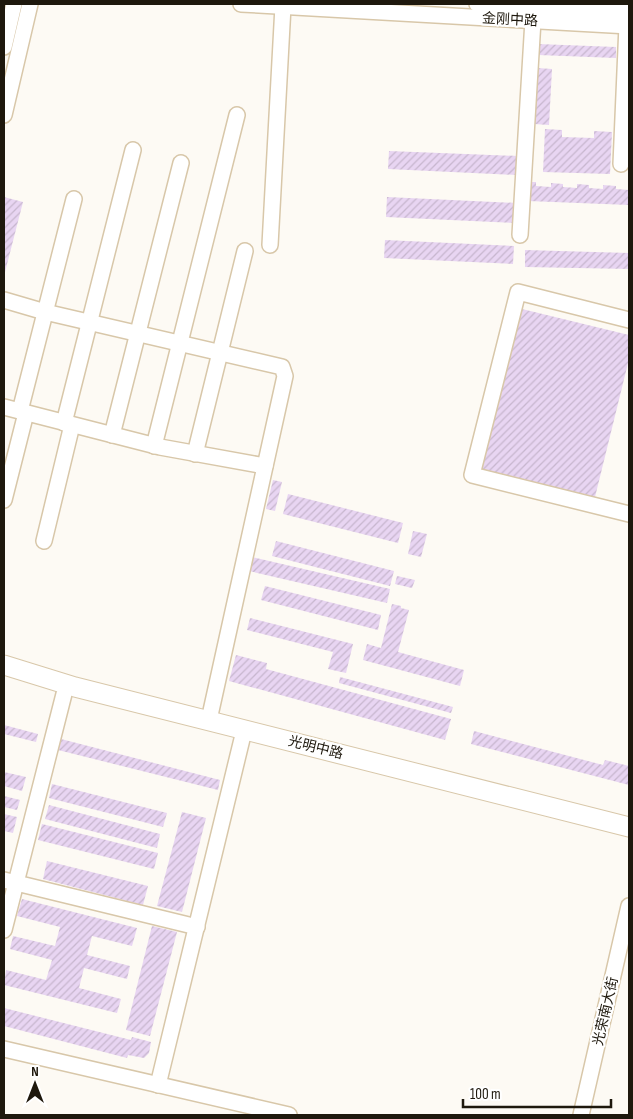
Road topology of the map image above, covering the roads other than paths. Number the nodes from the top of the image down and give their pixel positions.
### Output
1 (14, 4) edge
2 (30, 4) edge
3 (241, 4) edge
4 (477, 4) edge
5 (524, 5) edge
6 (283, 6) junction
7 (588, 7) edge
8 (533, 20) junction
9 (628, 21) edge
10 (4, 47) edge
11 (4, 115) edge
12 (237, 115) dead end
13 (133, 150) dead end
14 (181, 163) dead end
15 (621, 164) dead end
16 (74, 199) dead end
17 (520, 235) dead end
18 (270, 245) dead end
19 (245, 251) dead end
20 (4, 300) edge
21 (45, 312) junction
22 (629, 320) edge
23 (90, 322) junction
24 (138, 334) junction
25 (180, 344) junction
26 (220, 353) junction
27 (4, 407) edge
28 (23, 412) junction
29 (68, 424) junction
30 (112, 435) junction
31 (154, 446) junction
32 (195, 454) junction
33 (265, 466) junction
34 (4, 500) edge
35 (629, 514) edge
36 (44, 541) dead end
37 (4, 665) edge
38 (4, 676) edge
39 (64, 694) junction
40 (209, 720) junction
41 (242, 740) junction
42 (629, 827) edge
43 (629, 838) edge
44 (10, 881) edge
45 (629, 906) edge
46 (197, 927) junction
47 (4, 930) edge
48 (629, 951) edge
49 (4, 1050) edge
50 (158, 1085) junction
51 (289, 1115) edge
52 (581, 1115) edge
53 (591, 1115) edge

1 - 10 street
2 - 11 street
3 - 6 street, 金刚中路
4 - 5 street, 金刚中路
5 - 7 street, 金刚中路
6 - 8 street, 金刚中路
6 - 18 street
7 - 9 street, 金刚中路
8 - 9 street, 金刚中路
8 - 17 street
9 - 15 street
12 - 25 street
13 - 23 street
14 - 24 street
16 - 21 street
19 - 26 street
20 - 21 street
21 - 23 street
21 - 28 street
22 - 35 street
23 - 24 street
23 - 29 street
24 - 25 street
24 - 30 street
25 - 26 street
25 - 31 street
26 - 32 street
26 - 33 street
27 - 28 street
28 - 29 street
28 - 34 street
29 - 30 street
29 - 36 street
30 - 31 street
31 - 32 street
32 - 33 street
33 - 40 street
37 - 40 main road, 光明中路
38 - 39 main road, 光明中路
39 - 41 main road, 光明中路
39 - 44 street
40 - 42 main road, 光明中路
41 - 43 main road, 光明中路
41 - 46 street
44 - 46 street
44 - 47 street
45 - 52 street, 光荣南大街
46 - 50 street
48 - 53 street, 光荣南大街
49 - 50 street
50 - 51 street

